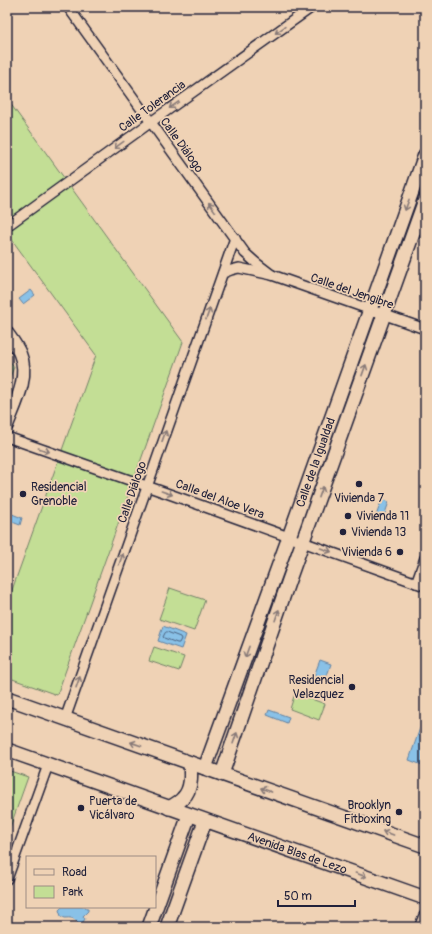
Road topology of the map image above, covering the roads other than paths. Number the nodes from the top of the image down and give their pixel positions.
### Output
1 (68, 7) edge
2 (312, 7) edge
3 (150, 122) junction
4 (425, 155) edge
5 (425, 200) edge
6 (7, 226) edge
7 (235, 238) junction
8 (223, 272) junction
9 (272, 275) junction
10 (370, 310) junction
11 (384, 314) junction
12 (425, 329) edge
13 (7, 333) edge
14 (7, 425) edge
15 (7, 437) edge
16 (147, 486) junction
17 (289, 537) junction
18 (303, 542) junction
19 (425, 558) edge
20 (421, 584) edge
21 (7, 698) edge
22 (65, 719) junction
23 (7, 750) edge
24 (190, 763) junction
25 (48, 765) junction
26 (205, 768) junction
27 (222, 774) junction
28 (170, 808) junction
29 (189, 815) junction
30 (205, 820) junction
31 (425, 846) edge
32 (7, 879) edge
33 (425, 898) edge
34 (156, 907) edge
35 (156, 908) edge
36 (425, 917) edge
37 (149, 927) edge
38 (167, 927) edge
39 (422, 927) edge

1 - 3 street, Calle Diálogo
2 -> 3 street, Calle Tolerancia
3 -> 6 street, Calle Tolerancia
7 -> 3 street, Calle Diálogo
4 -> 10 main road, Calle de la Igualdad
5 - 11 main road, Calle de la Igualdad
7 - 8 street, Calle Diálogo
7 - 9 street, Calle Diálogo
8 - 9 street
16 -> 8 street, Calle Diálogo
9 - 10 street, Calle del Jengibre
10 - 11 street, Calle del Jengibre
10 - 17 main road, Calle de la Igualdad
11 - 12 street, Calle del Jengibre
18 -> 11 main road, Calle de la Igualdad
13 - 14 street
15 -> 16 street, Calle del Aloe Vera
16 -> 17 street, Calle del Aloe Vera
22 -> 16 street, Calle Diálogo
17 - 18 street, Calle del Aloe Vera
17 -> 26 main road, Calle de la Igualdad
18 -> 20 street, Calle del Aloe Vera
27 -> 18 main road, Calle de la Igualdad
19 - 20 street
21 - 22 main road
24 -> 22 main road
23 - 25 main road, Avenida Blas de Lezo
24 - 26 main road
24 - 28 main road
25 - 28 main road, Avenida Blas de Lezo
25 - 32 street
26 - 27 main road
31 -> 27 main road
28 - 29 main road, Avenida Blas de Lezo
29 - 30 main road, Avenida Blas de Lezo
29 - 34 main road
30 -> 33 main road, Avenida Blas de Lezo
30 - 38 main road
35 - 37 main road
36 - 39 street

